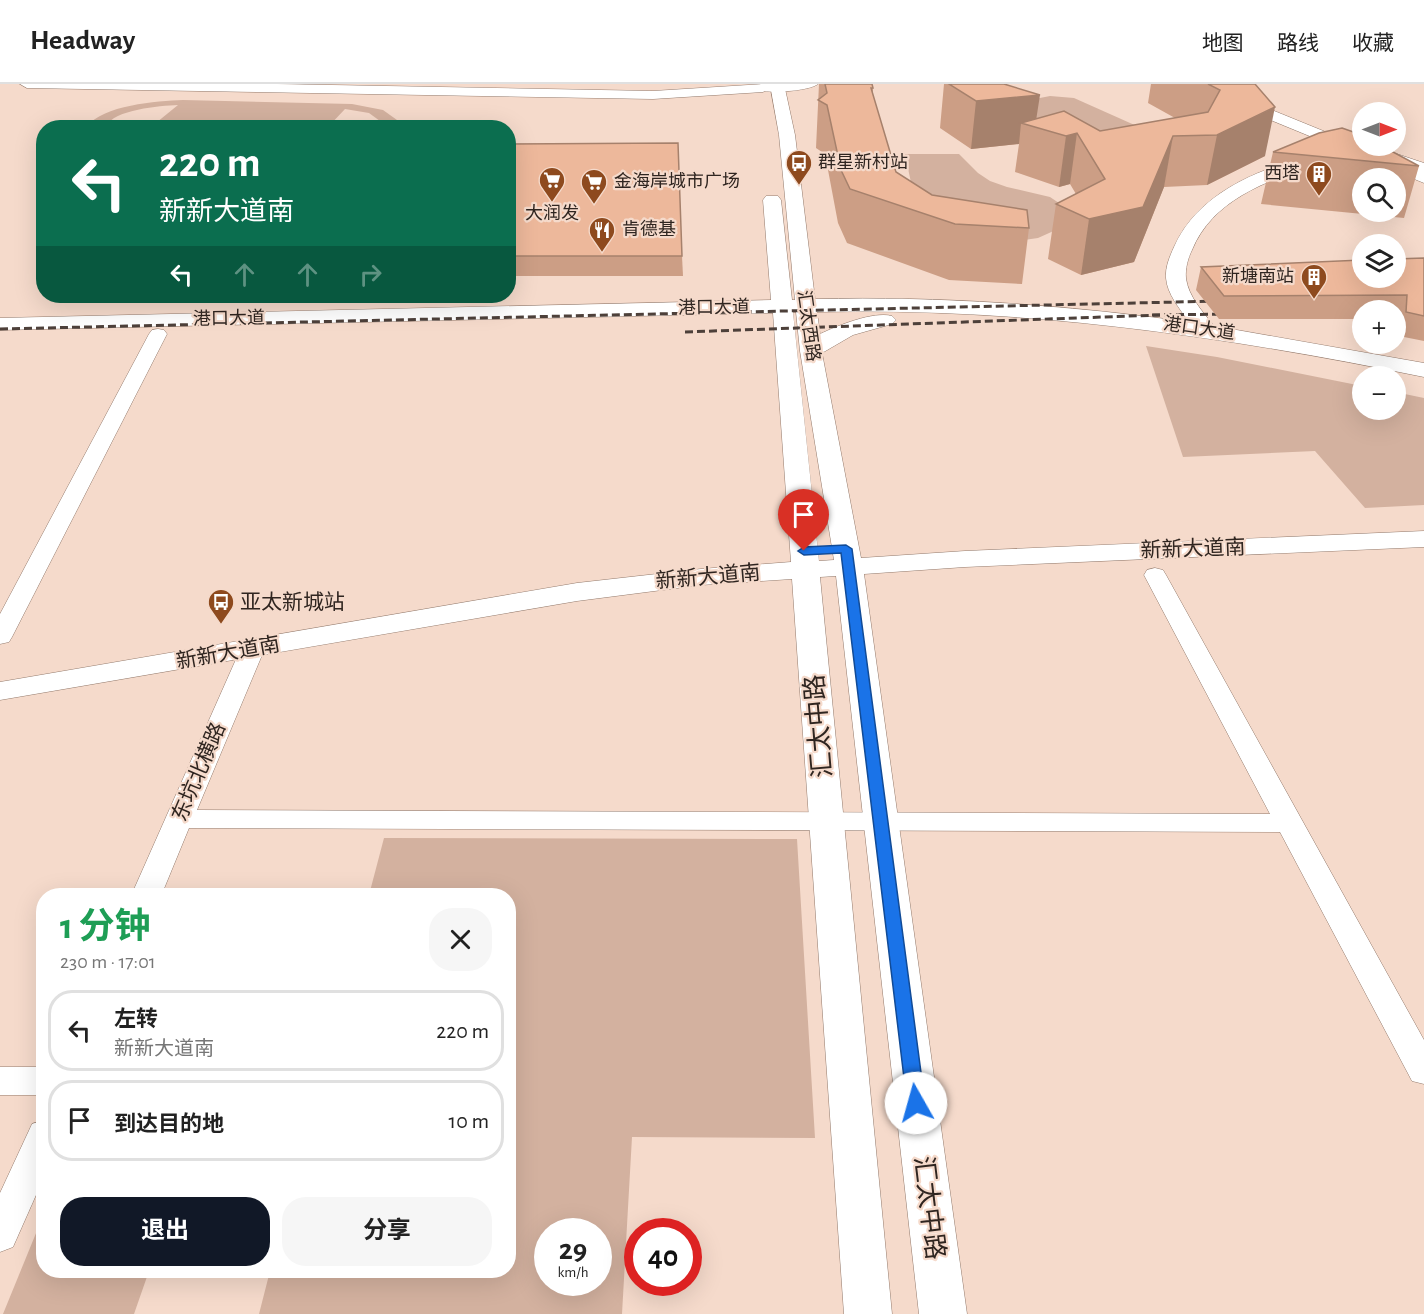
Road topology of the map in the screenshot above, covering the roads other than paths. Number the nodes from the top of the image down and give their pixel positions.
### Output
1 (27, 84) edge
2 (298, 84) edge
3 (741, 84) edge
4 (810, 84) edge
5 (820, 84) edge
6 (1195, 84) edge
7 (1235, 84) edge
8 (771, 92) edge
9 (1256, 92) edge
10 (1406, 146) edge
11 (1324, 148) junction
12 (1424, 153) edge
13 (769, 154) dead end
14 (1424, 169) edge
15 (1424, 178) edge
16 (771, 185) dead end
17 (799, 248) junction
18 (777, 249) junction
19 (778, 274) junction
20 (801, 276) junction
21 (884, 312) junction
22 (806, 313) junction
23 (704, 315) junction
24 (771, 321) junction
25 (0, 324) edge
26 (1206, 330) junction
27 (158, 334) junction
28 (0, 338) edge
29 (811, 351) junction
30 (1424, 370) edge
31 (1352, 371) edge
32 (1406, 382) edge
33 (1424, 386) edge
34 (1424, 522) edge
35 (1424, 539) edge
36 (847, 557) junction
37 (805, 560) junction
38 (1155, 575) dead end
39 (0, 637) edge
40 (253, 648) junction
41 (0, 672) edge
42 (0, 691) edge
43 (179, 819) junction
44 (826, 821) junction
45 (881, 822) junction
46 (1289, 823) junction
47 (149, 888) edge
48 (1424, 1071) edge
49 (0, 1081) edge
50 (36, 1081) edge
51 (36, 1152) edge
52 (0, 1235) edge
53 (867, 1314) edge
54 (943, 1314) edge

1 - 8 street
2 - 3 street
4 - 8 main road
5 - 8 main road
6 - 11 main road
7 - 9 main road
8 - 13 street
8 - 17 street, 汇太西路
10 - 12 main road
11 - 14 street
11 - 15 main road
11 - 26 street
16 - 18 street, 汇太西路
17 - 18 street
17 - 20 street, 汇太西路
18 - 19 street, 汇太西路
19 - 23 street
19 - 24 street, 汇太西路
20 - 21 street
20 - 22 street, 汇太西路
21 - 22 street, 港口大道
21 - 26 street, 港口大道
21 - 29 street
21 - 31 street, 港口大道
22 - 24 street, 港口大道
22 - 29 street, 汇太西路
23 - 24 street, 港口大道
23 - 24 street
23 - 25 street, 港口大道
23 - 27 street, 港口大道
24 - 37 street, 汇太西路
26 - 30 street, 港口大道
27 - 28 street, 港口大道
27 - 39 street
29 - 36 street, 汇太西路
32 - 33 street
34 - 36 street, 新新大道南
35 - 36 street, 新新大道南
36 - 37 street, 新新大道南
36 - 45 street, 汇太中路
37 - 40 street, 新新大道南
37 - 41 street, 新新大道南
37 - 44 street, 汇太中路
38 - 46 street
40 - 42 street, 新新大道南
40 - 43 street, 东坑北横路
43 - 44 street
43 - 47 street, 东坑北横路
44 - 45 street
44 - 53 street, 汇太中路
45 - 46 street
45 - 54 street, 汇太中路
46 - 48 street
49 - 50 street
51 - 52 street

